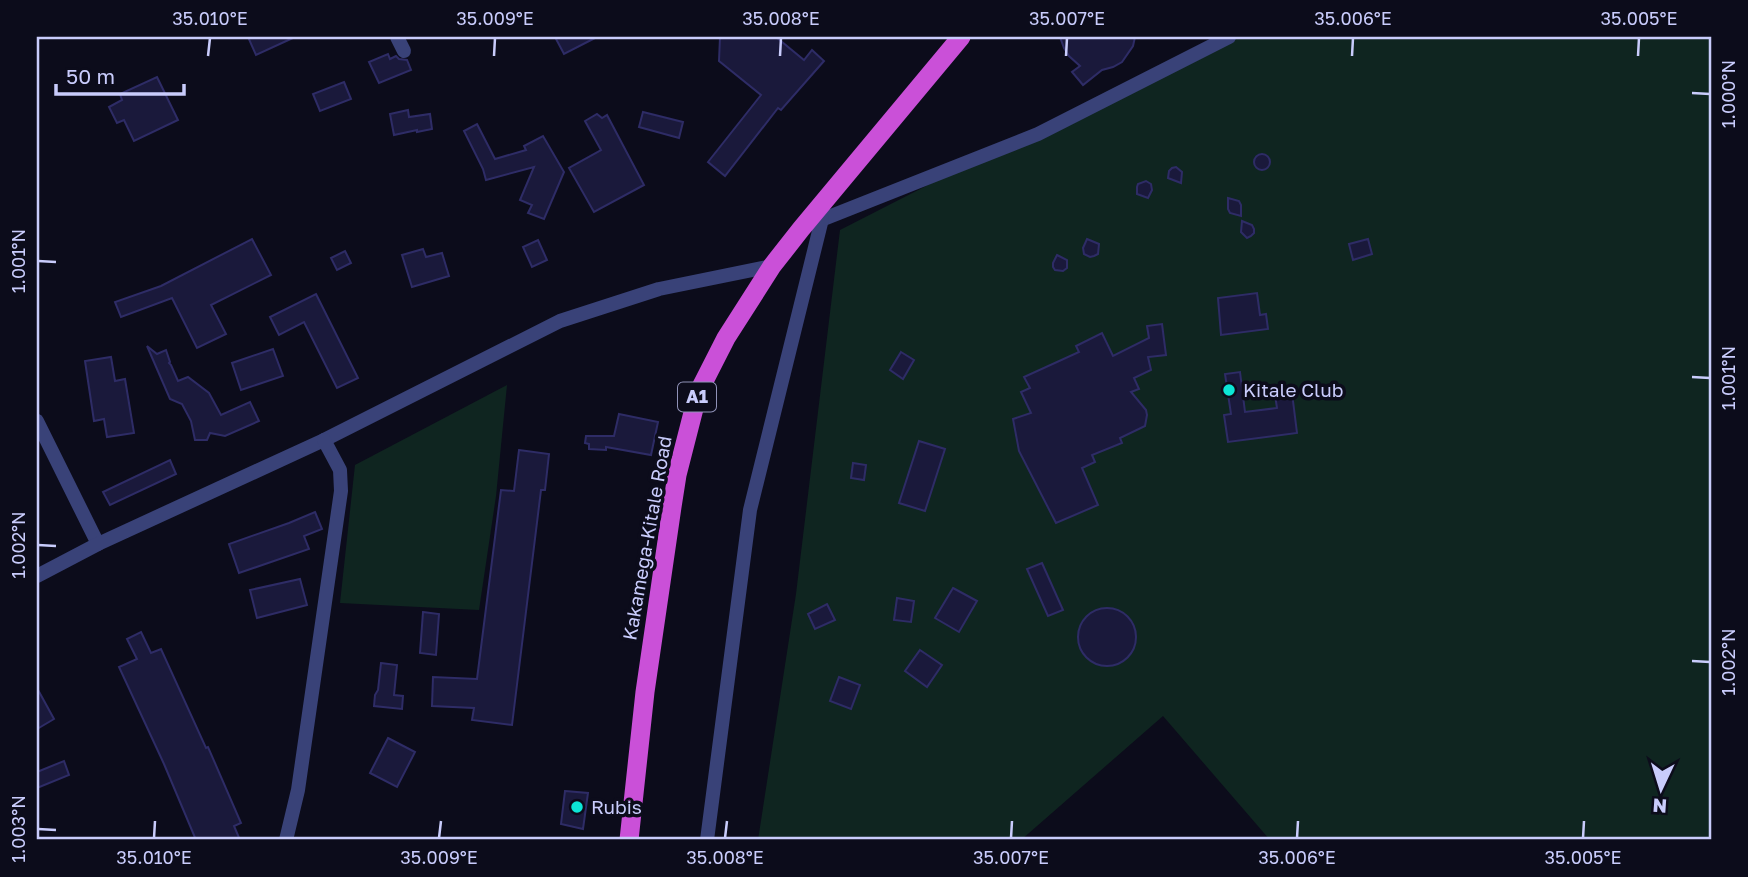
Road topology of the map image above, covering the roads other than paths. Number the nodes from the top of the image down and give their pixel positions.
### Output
1 (397, 37) edge
2 (961, 37) edge
3 (1229, 37) edge
4 (404, 51) dead end
5 (822, 219) junction
6 (801, 229) junction
7 (772, 266) junction
8 (37, 421) edge
9 (324, 440) junction
10 (99, 544) junction
11 (37, 576) edge
12 (286, 840) edge
13 (629, 840) edge
14 (707, 840) edge

1 - 4 street
2 - 6 highway, Kakamega-Kitale Road / A1
3 - 5 street
5 - 6 street
5 - 14 street
6 - 7 highway, Kakamega-Kitale Road / A1
7 - 9 street
7 - 13 highway, Kakamega-Kitale Road / A1
8 - 10 street
9 - 10 street
9 - 12 street
10 - 11 street

